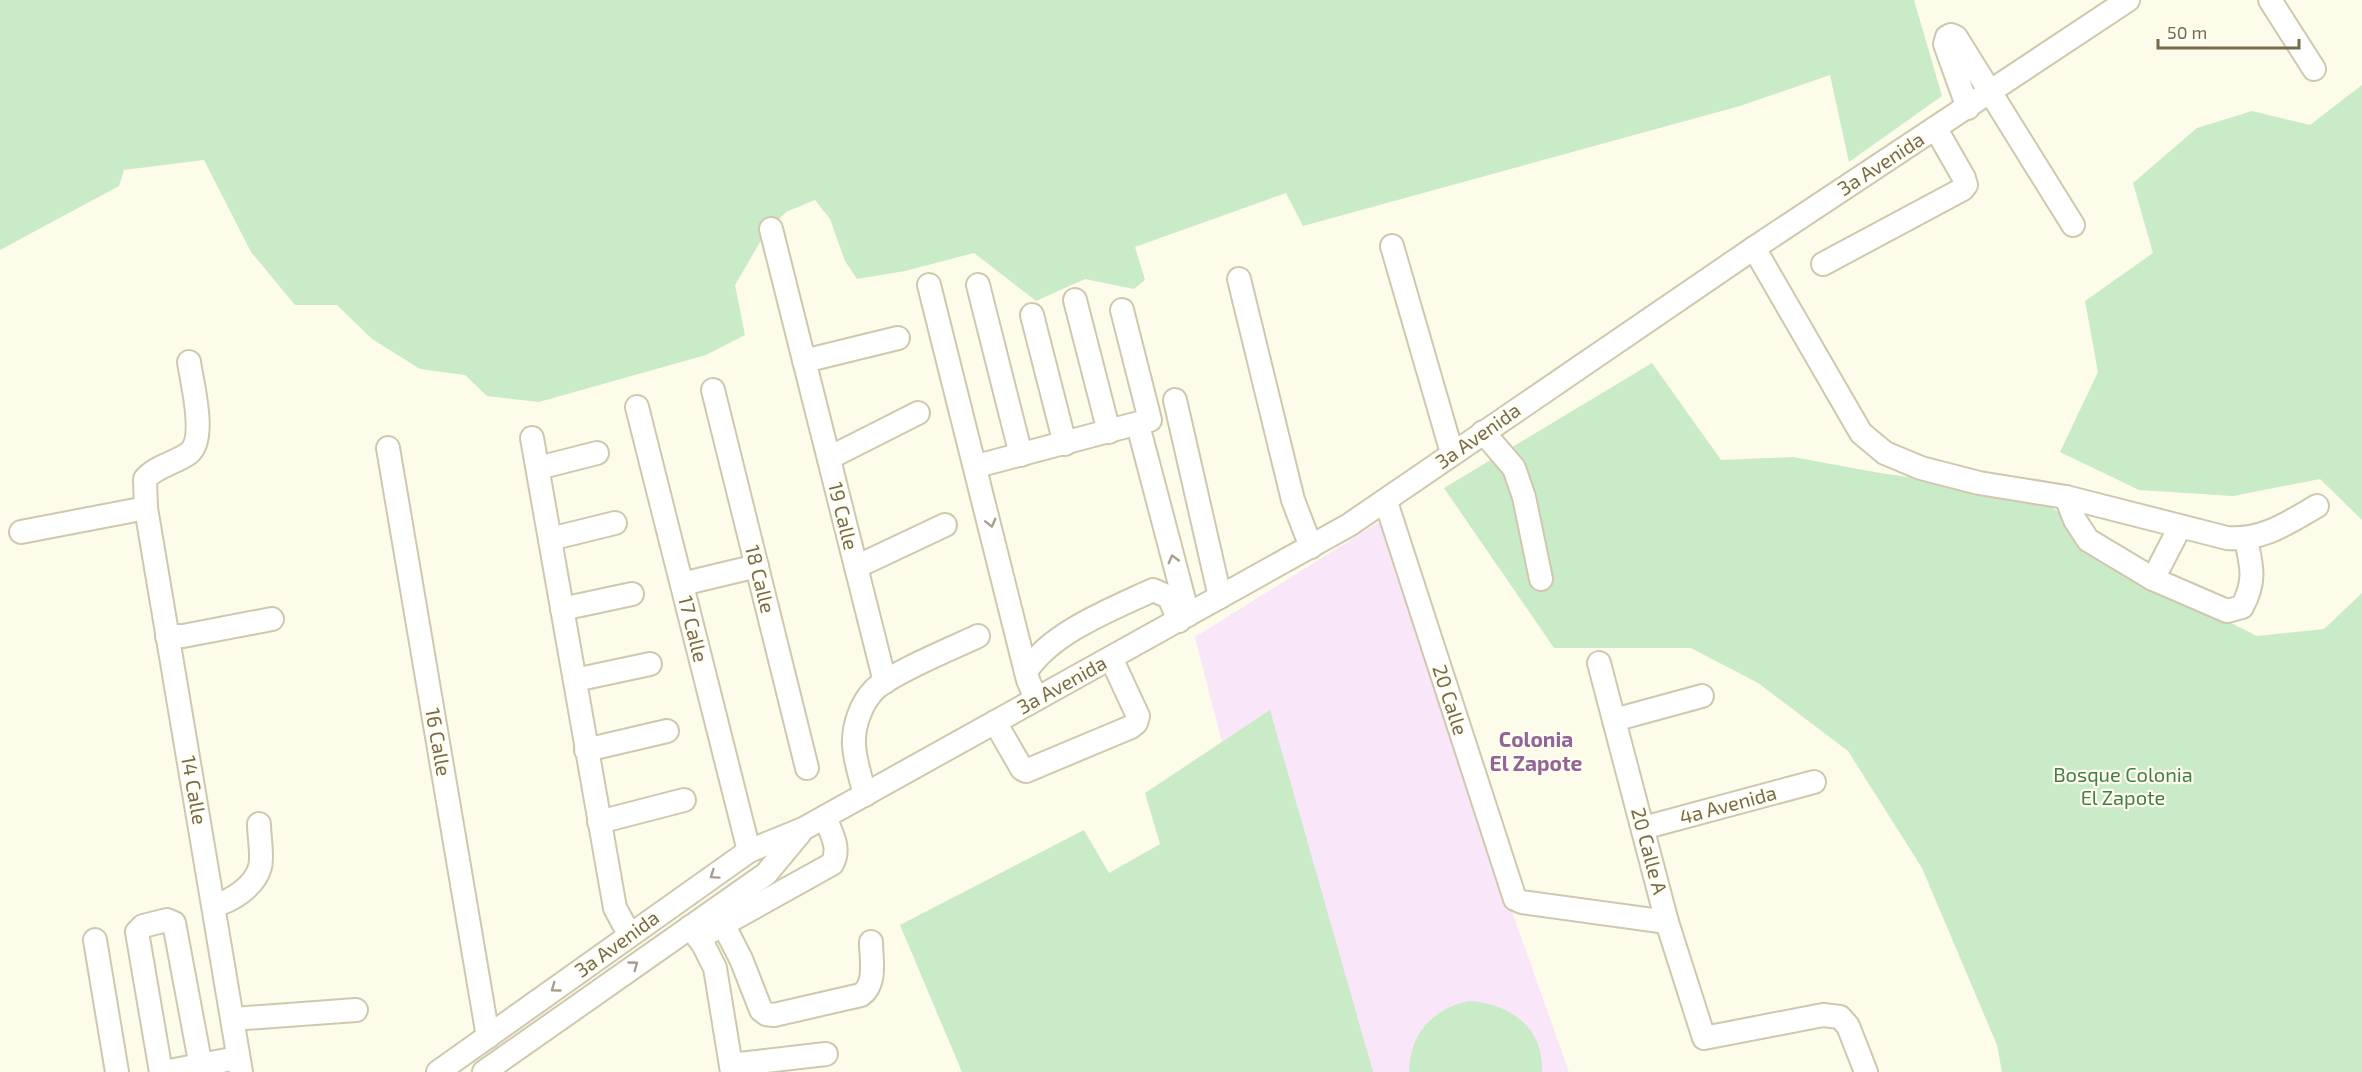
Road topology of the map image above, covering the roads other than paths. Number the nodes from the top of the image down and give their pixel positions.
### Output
1 (2128, 0) edge
2 (2270, 0) edge
3 (2314, 69) dead end
4 (1989, 94) junction
5 (1968, 108) junction
6 (1936, 129) junction
7 (2073, 225) dead end
8 (771, 229) dead end
9 (1392, 246) dead end
10 (1754, 248) junction
11 (1823, 264) dead end
12 (1239, 279) dead end
13 (929, 285) dead end
14 (978, 285) dead end
15 (1075, 300) dead end
16 (1122, 310) dead end
17 (1032, 315) dead end
18 (898, 338) dead end
19 (804, 361) junction
20 (189, 362) dead end
21 (713, 390) dead end
22 (1175, 400) dead end
23 (637, 408) dead end
24 (918, 413) dead end
25 (1137, 425) junction
26 (1109, 432) junction
27 (1483, 432) junction
28 (532, 438) dead end
29 (1065, 444) junction
30 (388, 448) dead end
31 (597, 453) dead end
32 (1452, 453) junction
33 (1020, 455) junction
34 (829, 458) junction
35 (977, 466) junction
36 (538, 468) junction
37 (2066, 497) junction
38 (1386, 502) junction
39 (2317, 506) dead end
40 (146, 508) junction
41 (615, 523) dead end
42 (945, 525) dead end
43 (2180, 527) junction
44 (21, 532) dead end
45 (550, 539) junction
46 (2246, 540) junction
47 (1311, 547) junction
48 (757, 566) junction
49 (856, 567) junction
50 (1541, 579) dead end
51 (2153, 579) junction
52 (681, 584) junction
53 (632, 594) dead end
54 (1220, 597) junction
55 (562, 609) junction
56 (1183, 618) junction
57 (272, 619) dead end
58 (167, 636) junction
59 (978, 636) dead end
60 (1111, 658) junction
61 (1599, 663) dead end
62 (650, 664) dead end
63 (1026, 672) junction
64 (575, 681) junction
65 (885, 682) junction
66 (1702, 696) dead end
67 (1036, 699) junction
68 (1614, 720) junction
69 (995, 722) junction
70 (667, 731) dead end
71 (586, 750) junction
72 (807, 768) dead end
73 (1814, 782) dead end
74 (865, 795) junction
75 (684, 800) dead end
76 (825, 817) junction
77 (599, 822) junction
78 (259, 824) dead end
79 (1643, 828) junction
80 (803, 829) junction
81 (749, 851) junction
82 (214, 905) junction
83 (1667, 922) junction
84 (724, 926) junction
85 (694, 932) junction
86 (629, 934) junction
87 (95, 940) dead end
88 (872, 942) dead end
89 (356, 1010) dead end
90 (233, 1019) junction
91 (488, 1037) junction
92 (826, 1054) dead end
93 (239, 1065) edge
94 (732, 1068) edge
95 (202, 1069) edge
96 (117, 1072) edge
97 (163, 1072) edge
98 (438, 1072) edge
99 (484, 1072) edge
100 (1866, 1072) edge

1 - 4 street, 3a Avenida
2 - 3 street
4 - 5 street, 3a Avenida
4 - 5 street
4 - 7 street
5 - 6 street, 3a Avenida
6 - 10 street, 3a Avenida
6 - 11 street
8 - 19 street, 19 Calle
9 - 32 street
10 - 27 street, 3a Avenida
10 - 37 street
12 - 47 street
13 - 35 street
14 - 33 street
15 - 26 street
16 - 25 street
17 - 29 street
18 - 19 street
19 - 34 street, 19 Calle
20 - 40 street, 14 Calle
21 - 48 street, 18 Calle
22 - 54 street
23 - 52 street, 17 Calle
24 - 34 street
25 - 26 street
56 -> 25 street
26 - 29 street
27 - 32 street, 3a Avenida
27 - 50 street
28 - 36 street
29 - 33 street
30 - 91 street, 16 Calle
31 - 36 street
32 - 38 street, 3a Avenida
33 - 35 street
34 - 49 street, 19 Calle
35 -> 63 street
36 - 45 street
37 - 43 street
37 - 51 street
38 - 47 street, 3a Avenida
38 - 83 street, 20 Calle
39 - 46 street
40 - 44 street
40 - 58 street, 14 Calle
41 - 45 street
42 - 49 street
43 - 46 street
43 - 51 street
45 - 55 street
46 - 51 street
47 - 54 street, 3a Avenida
48 - 52 street
48 - 72 street, 18 Calle
49 - 65 street, 19 Calle
52 - 81 street, 17 Calle
53 - 55 street
54 - 56 street, 3a Avenida
55 - 64 street
56 - 60 street, 3a Avenida
56 - 63 street
57 - 58 street
58 - 82 street, 14 Calle
59 - 65 street
60 - 67 street, 3a Avenida
60 - 69 street
61 - 68 street, 20 Calle A
62 - 64 street
63 - 67 street
64 - 71 street
65 - 74 street
66 - 68 street
67 - 69 street, 3a Avenida
68 - 79 street, 20 Calle A
69 - 74 street, 3a Avenida
70 - 71 street
71 - 77 street
73 - 79 street, 4a Avenida
74 - 76 street, 3a Avenida
75 - 77 street
76 - 80 street, 3a Avenida
76 - 84 street
77 - 86 street
78 - 82 street
79 - 83 street, 20 Calle A
80 - 81 street, 3a Avenida
80 - 85 street, 3a Avenida
81 -> 86 street, 3a Avenida
82 - 90 street, 14 Calle
83 - 100 street, 20 Calle A
84 - 85 street
84 - 88 street
85 - 94 street
99 -> 85 street, 3a Avenida
86 -> 91 street, 3a Avenida
87 - 96 street
89 - 90 street
90 - 93 street, 14 Calle
91 - 98 street, 3a Avenida
92 - 94 street
93 - 95 street
95 - 97 street
95 - 97 street

